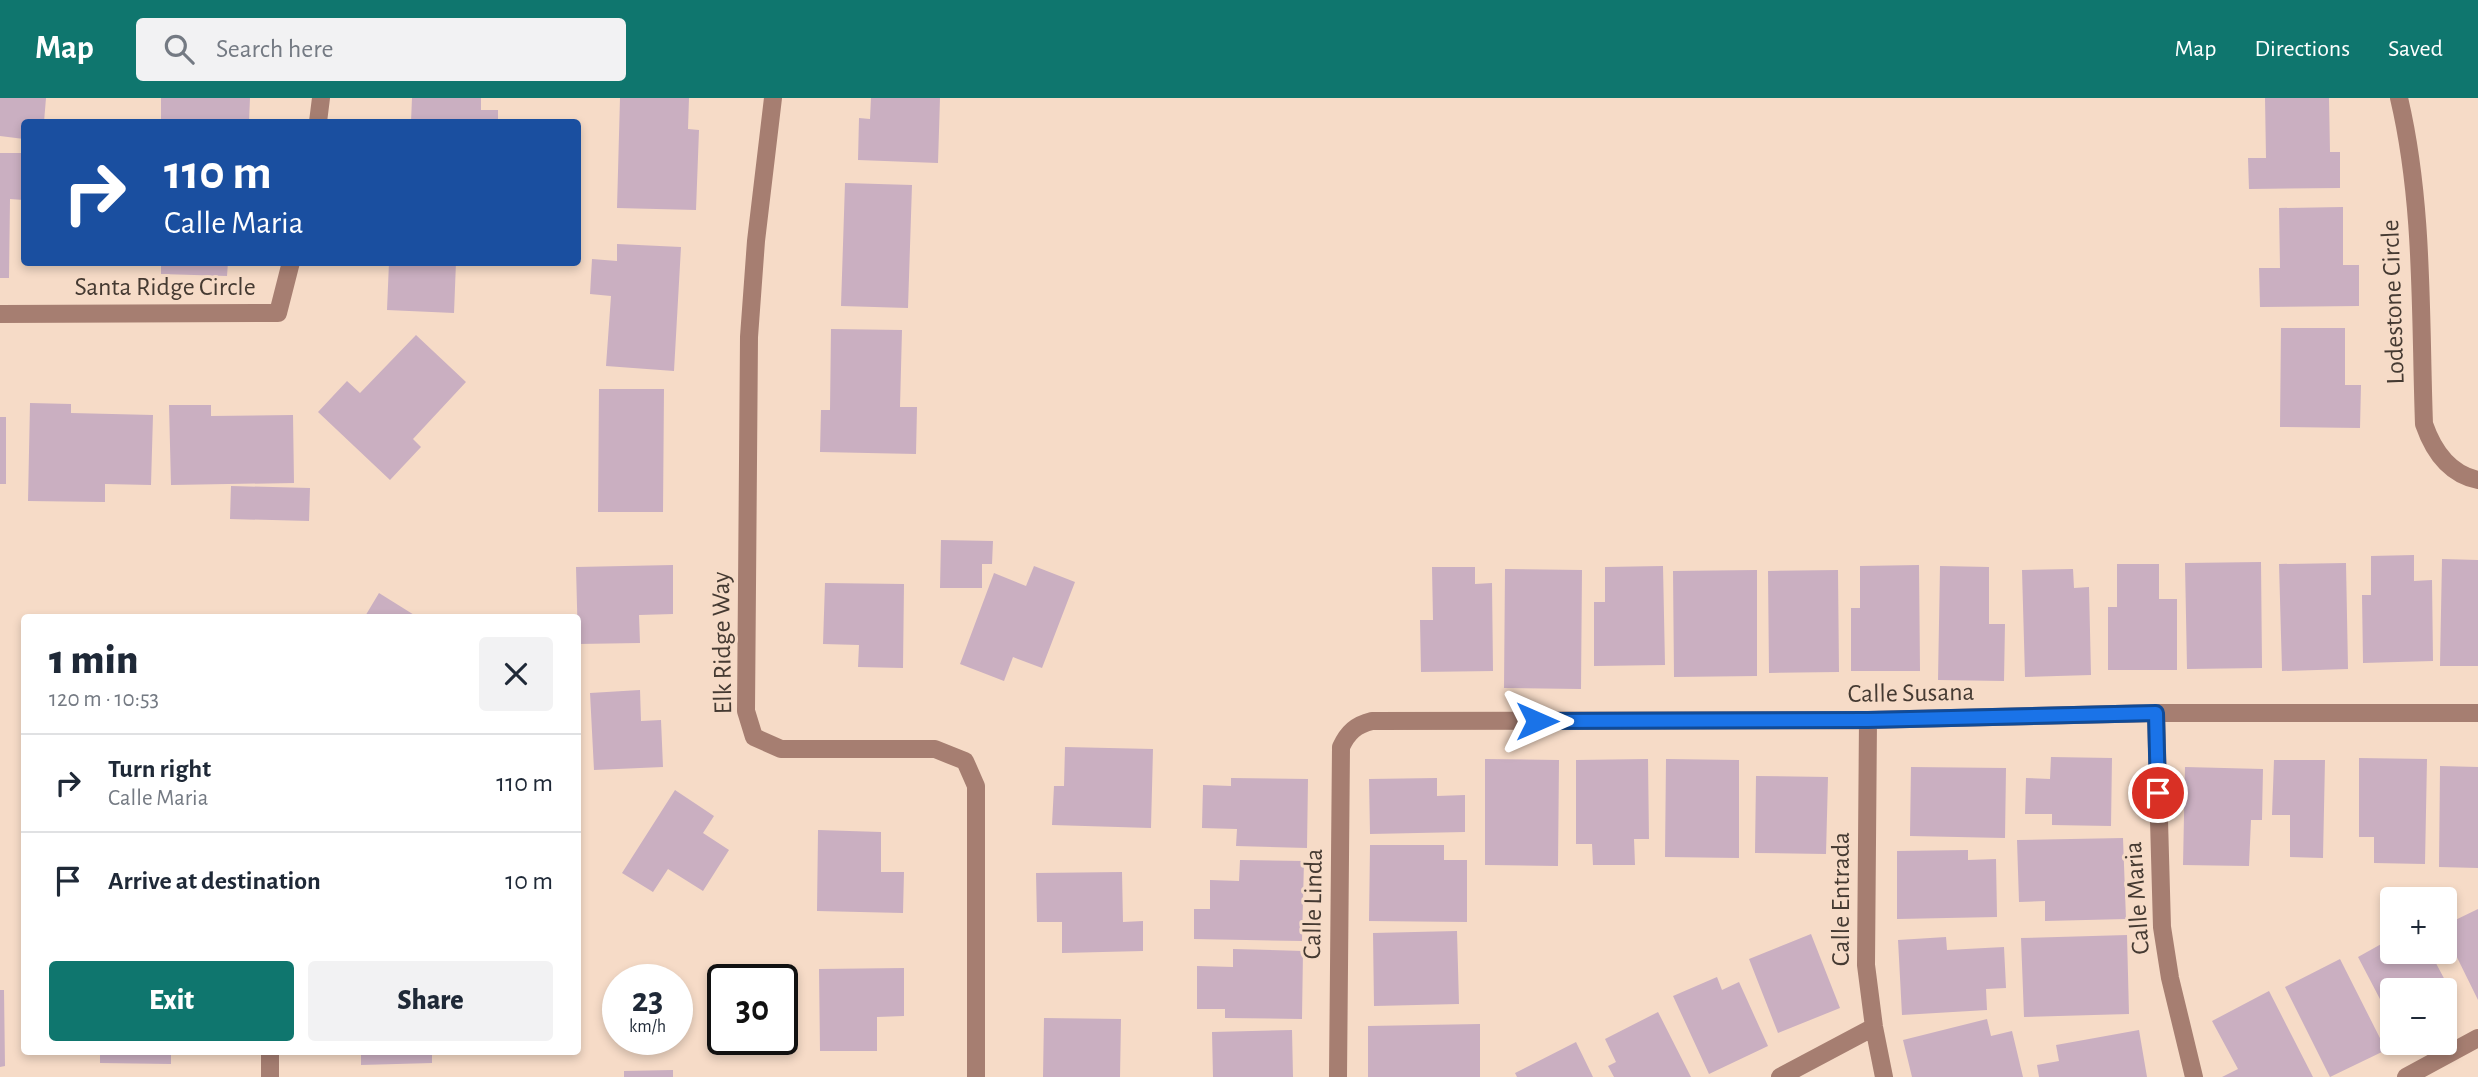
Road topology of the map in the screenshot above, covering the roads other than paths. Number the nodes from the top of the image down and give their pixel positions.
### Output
1 (321, 98) edge
2 (773, 98) edge
3 (2399, 98) edge
4 (318, 119) edge
5 (291, 266) edge
6 (0, 314) edge
7 (2478, 480) edge
8 (2156, 713) junction
9 (2478, 713) edge
10 (1868, 720) junction
11 (1348, 733) joint
12 (1874, 1027) junction
13 (2478, 1038) edge
14 (270, 1055) edge
15 (270, 1077) edge
16 (976, 1077) edge
17 (1338, 1077) edge
18 (1780, 1077) edge
19 (1884, 1077) edge
20 (2194, 1077) edge
21 (2406, 1077) edge

1 - 4 street
2 - 16 street, Elk Ridge Way
3 - 7 street, Lodestone Circle
5 - 6 street, Santa Ridge Circle
8 - 9 street, Calle Susana
8 - 10 street, Calle Susana
8 - 20 street, Calle Maria
10 - 11 street, Calle Susana
10 - 12 street, Calle Entrada
11 - 17 street, Calle Linda
12 - 18 street
12 - 19 street, Calle Entrada
13 - 21 street
14 - 15 street

